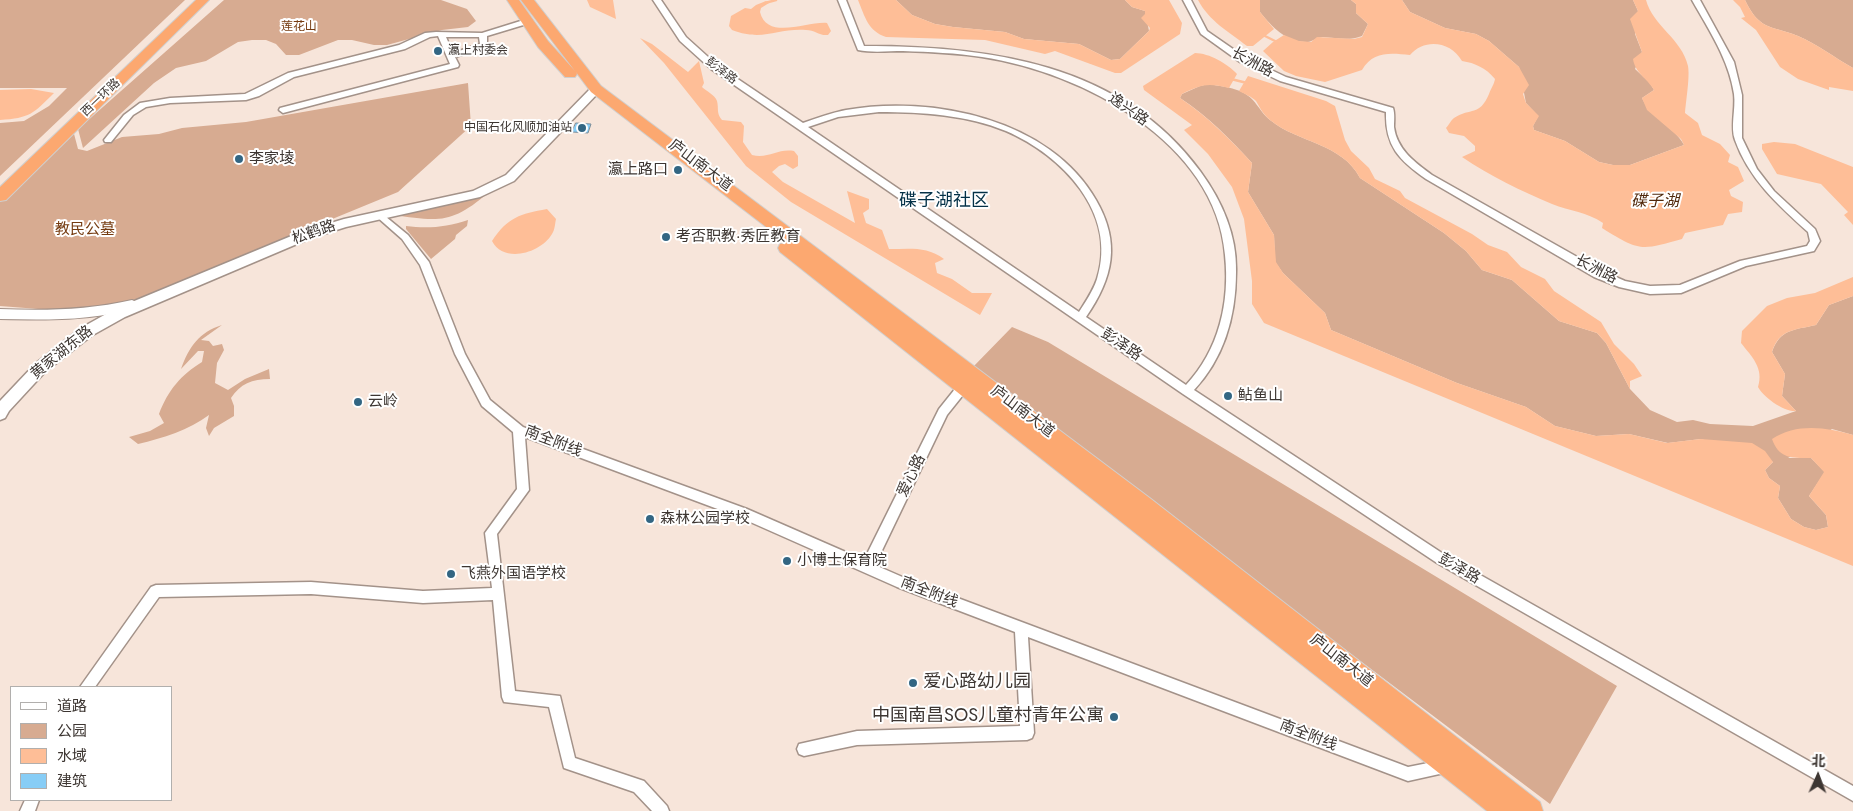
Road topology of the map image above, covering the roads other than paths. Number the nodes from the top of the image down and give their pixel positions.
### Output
1 (190, 0) edge
2 (203, 0) edge
3 (513, 0) edge
4 (527, 0) edge
5 (656, 0) edge
6 (842, 0) edge
7 (1187, 0) edge
8 (1696, 0) edge
9 (528, 21) junction
10 (483, 35) junction
11 (441, 36) junction
12 (450, 56) junction
13 (593, 92) junction
14 (283, 110) dead end
15 (801, 127) junction
16 (108, 140) dead end
17 (0, 181) edge
18 (0, 196) edge
19 (380, 215) junction
20 (164, 295) junction
21 (0, 314) edge
22 (1080, 318) junction
23 (963, 387) junction
24 (1187, 391) junction
25 (0, 414) edge
26 (519, 430) junction
27 (867, 568) junction
28 (499, 594) junction
29 (1021, 627) junction
30 (89, 686) edge
31 (804, 749) dead end
32 (1448, 766) junction
33 (1853, 794) edge
34 (662, 811) edge
35 (1507, 811) edge
36 (1531, 811) edge

1 - 17 highway, 西一环路
2 - 18 highway, 西一环路
3 - 9 highway, 庐山南大道
4 - 13 highway, 庐山南大道
5 - 15 street, 彭泽路
6 - 24 street, 逸兴路
7 - 8 street, 长洲路
9 - 10 street
9 - 13 highway, 庐山南大道
10 - 11 street
10 - 12 street
11 - 12 street
11 - 16 street
12 - 14 street
13 - 19 main road, 松鹤路
13 - 23 highway, 庐山南大道
13 - 36 highway, 庐山南大道
15 - 22 street, 彭泽路
15 - 22 street
19 - 20 main road, 松鹤路
19 - 26 street, 南全附线
20 - 21 street, 松鹤路
20 - 25 main road, 黄家湖东路
22 - 24 street, 彭泽路
23 - 27 street, 爱心路
23 - 32 highway, 庐山南大道
24 - 33 street, 彭泽路
26 - 27 street, 南全附线
26 - 28 street
27 - 29 street, 南全附线
28 - 30 street
28 - 34 street
29 - 31 street
29 - 32 street, 南全附线
32 - 35 highway, 庐山南大道

